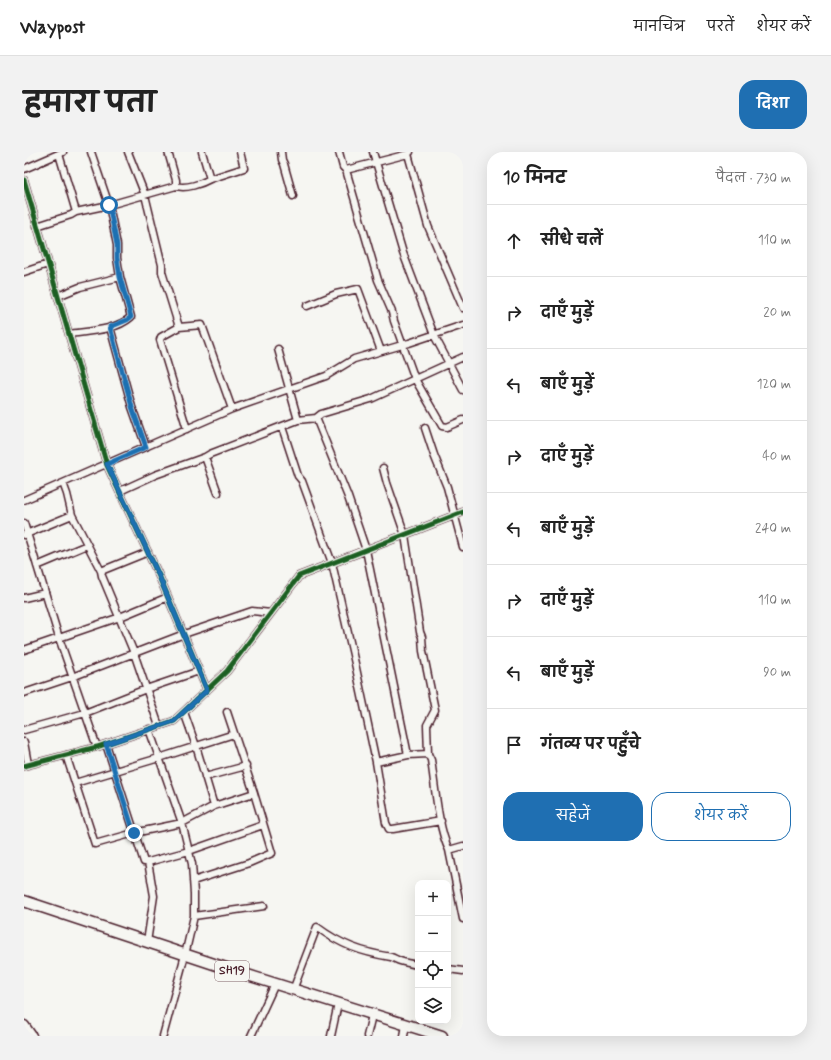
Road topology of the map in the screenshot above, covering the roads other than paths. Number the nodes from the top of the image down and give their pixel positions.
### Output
1 (91, 152) edge
2 (128, 152) edge
3 (168, 152) edge
4 (202, 152) edge
5 (240, 152) edge
6 (281, 152) edge
7 (339, 152) edge
8 (373, 152) edge
9 (61, 153) edge
10 (409, 153) edge
11 (50, 154) edge
12 (376, 162) junction
13 (24, 169) edge
14 (346, 170) junction
15 (210, 179) junction
16 (24, 180) edge
17 (176, 186) junction
18 (145, 195) junction
19 (293, 196) dead end
20 (109, 205) junction
21 (76, 212) junction
22 (37, 226) junction
23 (48, 264) junction
24 (24, 272) edge
25 (120, 277) junction
26 (58, 296) junction
27 (307, 306) dead end
28 (463, 308) edge
29 (463, 325) edge
30 (110, 327) junction
31 (179, 327) junction
32 (69, 334) junction
33 (434, 334) junction
34 (403, 345) junction
35 (278, 349) dead end
36 (381, 351) junction
37 (463, 357) edge
38 (448, 363) junction
39 (415, 379) junction
40 (290, 388) junction
41 (463, 390) edge
42 (232, 409) junction
43 (316, 418) junction
44 (298, 420) junction
45 (463, 420) edge
46 (282, 427) junction
47 (425, 428) dead end
48 (187, 429) junction
49 (146, 447) junction
50 (205, 457) junction
51 (107, 464) junction
52 (383, 468) dead end
53 (63, 484) junction
54 (120, 492) junction
55 (218, 493) dead end
56 (24, 500) edge
57 (463, 512) edge
58 (72, 515) junction
59 (456, 515) junction
60 (24, 523) edge
61 (26, 535) edge
62 (405, 535) junction
63 (87, 545) junction
64 (463, 547) edge
65 (366, 550) junction
66 (148, 552) junction
67 (332, 563) junction
68 (37, 566) junction
69 (101, 571) junction
70 (45, 593) junction
71 (168, 597) junction
72 (24, 598) edge
73 (271, 613) junction
74 (120, 617) junction
75 (184, 635) junction
76 (58, 638) junction
77 (24, 650) edge
78 (134, 653) junction
79 (199, 671) junction
80 (72, 677) junction
81 (146, 689) junction
82 (207, 690) junction
83 (24, 693) edge
84 (184, 712) junction
85 (228, 712) dead end
86 (85, 713) junction
87 (159, 726) junction
88 (149, 729) junction
89 (24, 730) edge
90 (234, 734) junction
91 (24, 742) edge
92 (106, 744) junction
93 (196, 746) junction
94 (97, 747) junction
95 (428, 754) junction
96 (66, 755) junction
97 (408, 755) junction
98 (159, 758) junction
99 (376, 762) junction
100 (26, 765) edge
101 (246, 766) junction
102 (114, 772) junction
103 (205, 777) junction
104 (76, 783) junction
105 (254, 793) junction
106 (214, 806) junction
107 (441, 820) junction
108 (182, 823) junction
109 (263, 825) junction
110 (134, 833) junction
111 (463, 846) edge
112 (449, 850) junction
113 (189, 852) junction
114 (148, 862) junction
115 (193, 881) junction
116 (24, 901) edge
117 (264, 906) dead end
118 (194, 916) junction
119 (463, 919) edge
120 (147, 942) junction
121 (185, 955) junction
122 (415, 964) edge
123 (451, 969) edge
124 (463, 971) edge
125 (275, 984) junction
126 (293, 990) junction
127 (338, 1004) junction
128 (372, 1014) junction
129 (406, 1025) junction
130 (24, 1026) edge
131 (31, 1036) edge
132 (163, 1036) edge
133 (251, 1036) edge
134 (331, 1036) edge
135 (367, 1036) edge
136 (404, 1036) edge
137 (440, 1036) edge

1 - 20 street
2 - 18 street
3 - 17 street
4 - 15 street
5 - 15 street
6 - 19 street
7 - 14 street
8 - 12 street
9 - 11 street
9 - 21 street
10 - 12 street
10 - 28 street
11 - 13 street
12 - 14 street
12 - 33 street
14 - 34 street
15 - 17 street
16 - 22 street
17 - 18 street
18 - 20 street
18 - 31 street
20 - 21 street
20 - 25 street
21 - 22 street
22 - 23 street
23 - 24 street
23 - 26 street
25 - 26 street
25 - 30 street
26 - 32 street
27 - 36 street
29 - 33 street
30 - 32 street
30 - 49 street
31 - 42 street
31 - 48 street
32 - 51 street
33 - 34 street
33 - 38 street
34 - 36 street
34 - 39 street
35 - 40 street
36 - 40 street
37 - 38 street
38 - 39 street
38 - 41 street
39 - 43 street
39 - 45 street
40 - 42 street
40 - 44 street
42 - 48 street
43 - 44 street
43 - 65 street
44 - 46 street
46 - 50 street
46 - 67 street
47 - 59 street
48 - 49 street
49 - 51 street
50 - 54 street
50 - 55 street
51 - 53 street
51 - 54 street
52 - 62 street
53 - 56 street
53 - 58 street
54 - 66 street
57 - 59 street
58 - 61 street
58 - 63 street
59 - 62 street
59 - 64 street
60 - 61 street
61 - 68 street
62 - 65 street
62 - 95 street
63 - 68 street
63 - 69 street
65 - 67 street
65 - 97 street
66 - 69 street
66 - 71 street
67 - 73 street
67 - 99 street
68 - 70 street
69 - 74 street
70 - 72 street
70 - 76 street
71 - 74 street
71 - 75 street
73 - 75 street
73 - 82 street
74 - 76 street
74 - 78 street
75 - 78 street
75 - 79 street
76 - 77 street
76 - 80 street
78 - 80 street
78 - 81 street
79 - 81 street
79 - 82 street
80 - 83 street
80 - 86 street
81 - 86 street
81 - 87 street
82 - 84 street
84 - 87 street
84 - 93 street
85 - 90 street
86 - 89 street
86 - 94 street
87 - 88 street
88 - 92 street
88 - 98 street
90 - 93 street
90 - 101 street
91 - 100 street
92 - 94 street
92 - 102 street
93 - 98 street
93 - 103 street
94 - 96 street
95 - 97 street
95 - 107 street
96 - 100 street
96 - 104 street
97 - 99 street
98 - 102 street
98 - 108 street
99 - 107 street
101 - 103 street
101 - 105 street
102 - 104 street
102 - 110 street
103 - 106 street
104 - 110 street
105 - 106 street
105 - 109 street
106 - 108 street
107 - 112 street
108 - 110 street
108 - 113 street
109 - 113 street
109 - 115 street
110 - 114 street
111 - 112 street
112 - 119 street
113 - 114 street
113 - 115 street
114 - 120 street
115 - 118 street
116 - 120 main road, SH19
117 - 118 street
118 - 121 street
120 - 121 main road, SH19
121 - 125 main road, SH19
121 - 132 street
122 - 126 street
123 - 124 street
125 - 126 main road, SH19
125 - 133 street
126 - 127 main road, SH19
127 - 128 main road, SH19
127 - 134 street
128 - 129 main road, SH19
128 - 135 street
129 - 136 street
129 - 137 main road, SH19
130 - 131 main road

